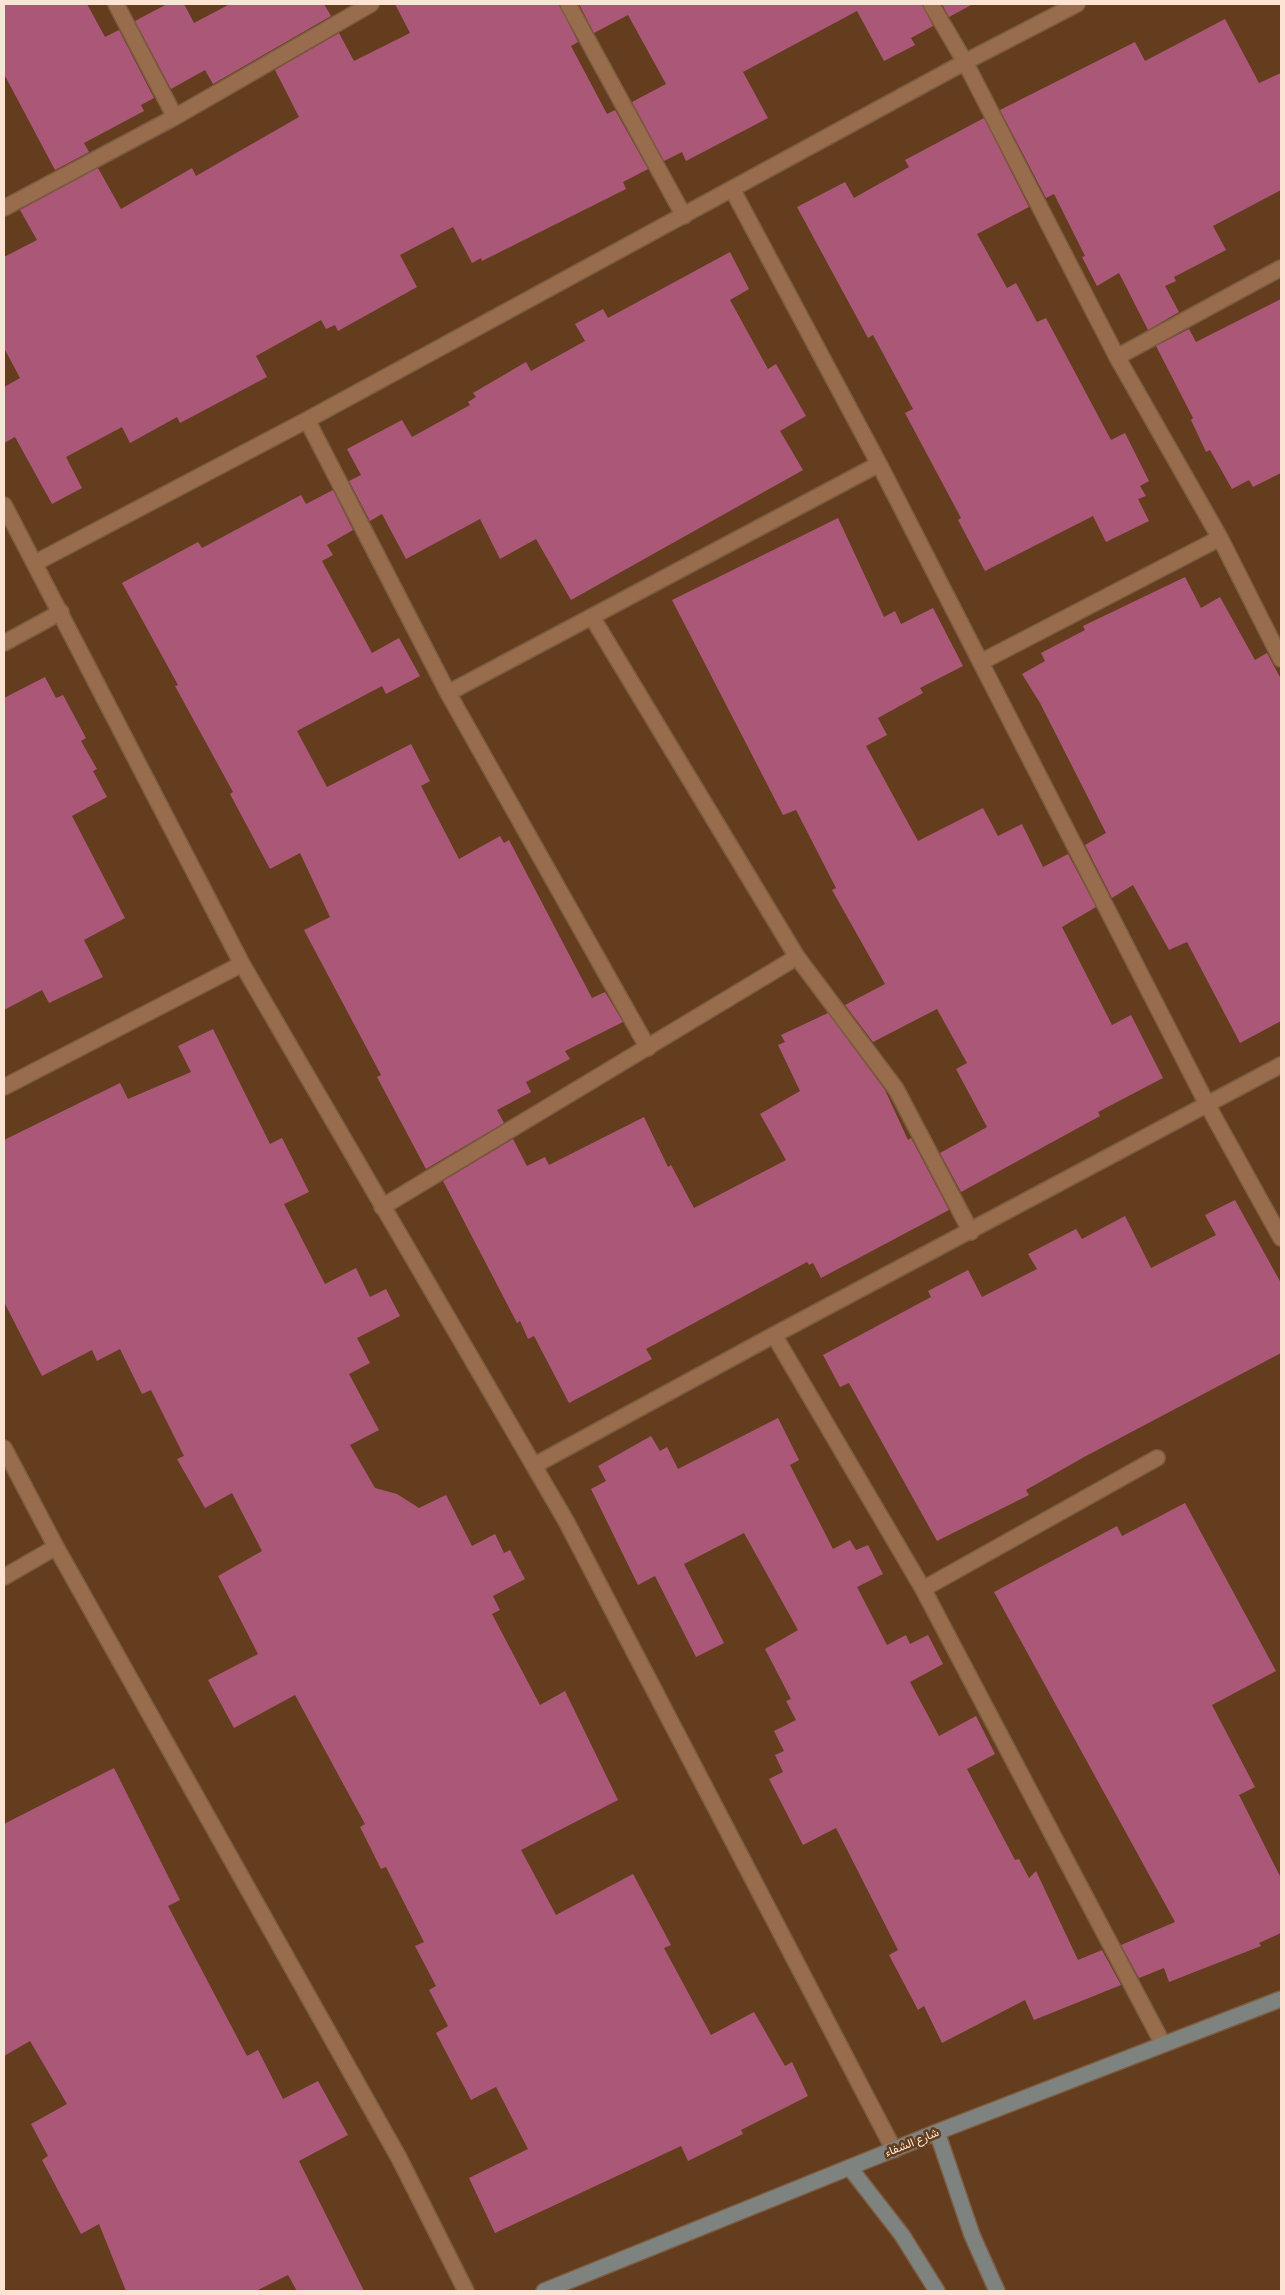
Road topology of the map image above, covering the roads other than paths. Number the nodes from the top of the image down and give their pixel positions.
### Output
1 (116, 4) edge
2 (370, 4) edge
3 (568, 4) edge
4 (931, 4) edge
5 (1077, 4) edge
6 (965, 62) junction
7 (175, 117) junction
8 (732, 189) junction
9 (4, 208) edge
10 (684, 216) junction
11 (1281, 268) edge
12 (1117, 357) junction
13 (307, 420) junction
14 (880, 464) junction
15 (4, 505) edge
16 (1220, 538) junction
17 (35, 563) junction
18 (61, 612) junction
19 (592, 616) junction
20 (4, 643) edge
21 (1281, 659) edge
22 (981, 662) junction
23 (448, 693) junction
24 (798, 957) junction
25 (242, 964) junction
26 (648, 1048) junction
27 (1281, 1065) edge
28 (4, 1086) edge
29 (1208, 1106) junction
30 (382, 1207) junction
31 (971, 1232) junction
32 (1281, 1238) edge
33 (774, 1335) junction
34 (4, 1448) edge
35 (1157, 1458) dead end
36 (535, 1465) junction
37 (56, 1547) junction
38 (4, 1577) edge
39 (923, 1589) junction
40 (1281, 1999) edge
41 (1163, 2044) junction
42 (937, 2132) junction
43 (894, 2150) junction
44 (850, 2168) junction
45 (466, 2291) edge
46 (544, 2291) edge
47 (937, 2291) edge
48 (997, 2291) edge

1 - 7 street
2 - 7 street
3 - 10 street
4 - 6 street
5 - 6 street
6 - 8 street
6 - 12 street
7 - 9 street
8 - 10 street
8 - 14 street
10 - 13 street
11 - 12 street
12 - 16 street
13 - 17 street
13 - 23 street
14 - 19 street
14 - 22 street
15 - 17 street
16 - 21 street
16 - 22 street
17 - 18 street
18 - 20 street
18 - 25 street
19 - 23 street
19 - 24 street
22 - 29 street
23 - 26 street
24 - 26 street
24 - 31 street
25 - 28 street
25 - 30 street
26 - 30 street
27 - 29 street
29 - 31 street
29 - 32 street
30 - 36 street
31 - 33 street
33 - 36 street
33 - 39 street
34 - 37 street
35 - 39 street
36 - 43 street
37 - 38 street
37 - 45 street
39 - 41 street
40 - 41 street, شارع الشفاء
41 - 42 street, شارع الشفاء
42 - 43 street, شارع الشفاء
42 - 48 street
43 - 44 street, شارع الشفاء
44 - 46 street, شارع الشفاء
44 - 47 street

